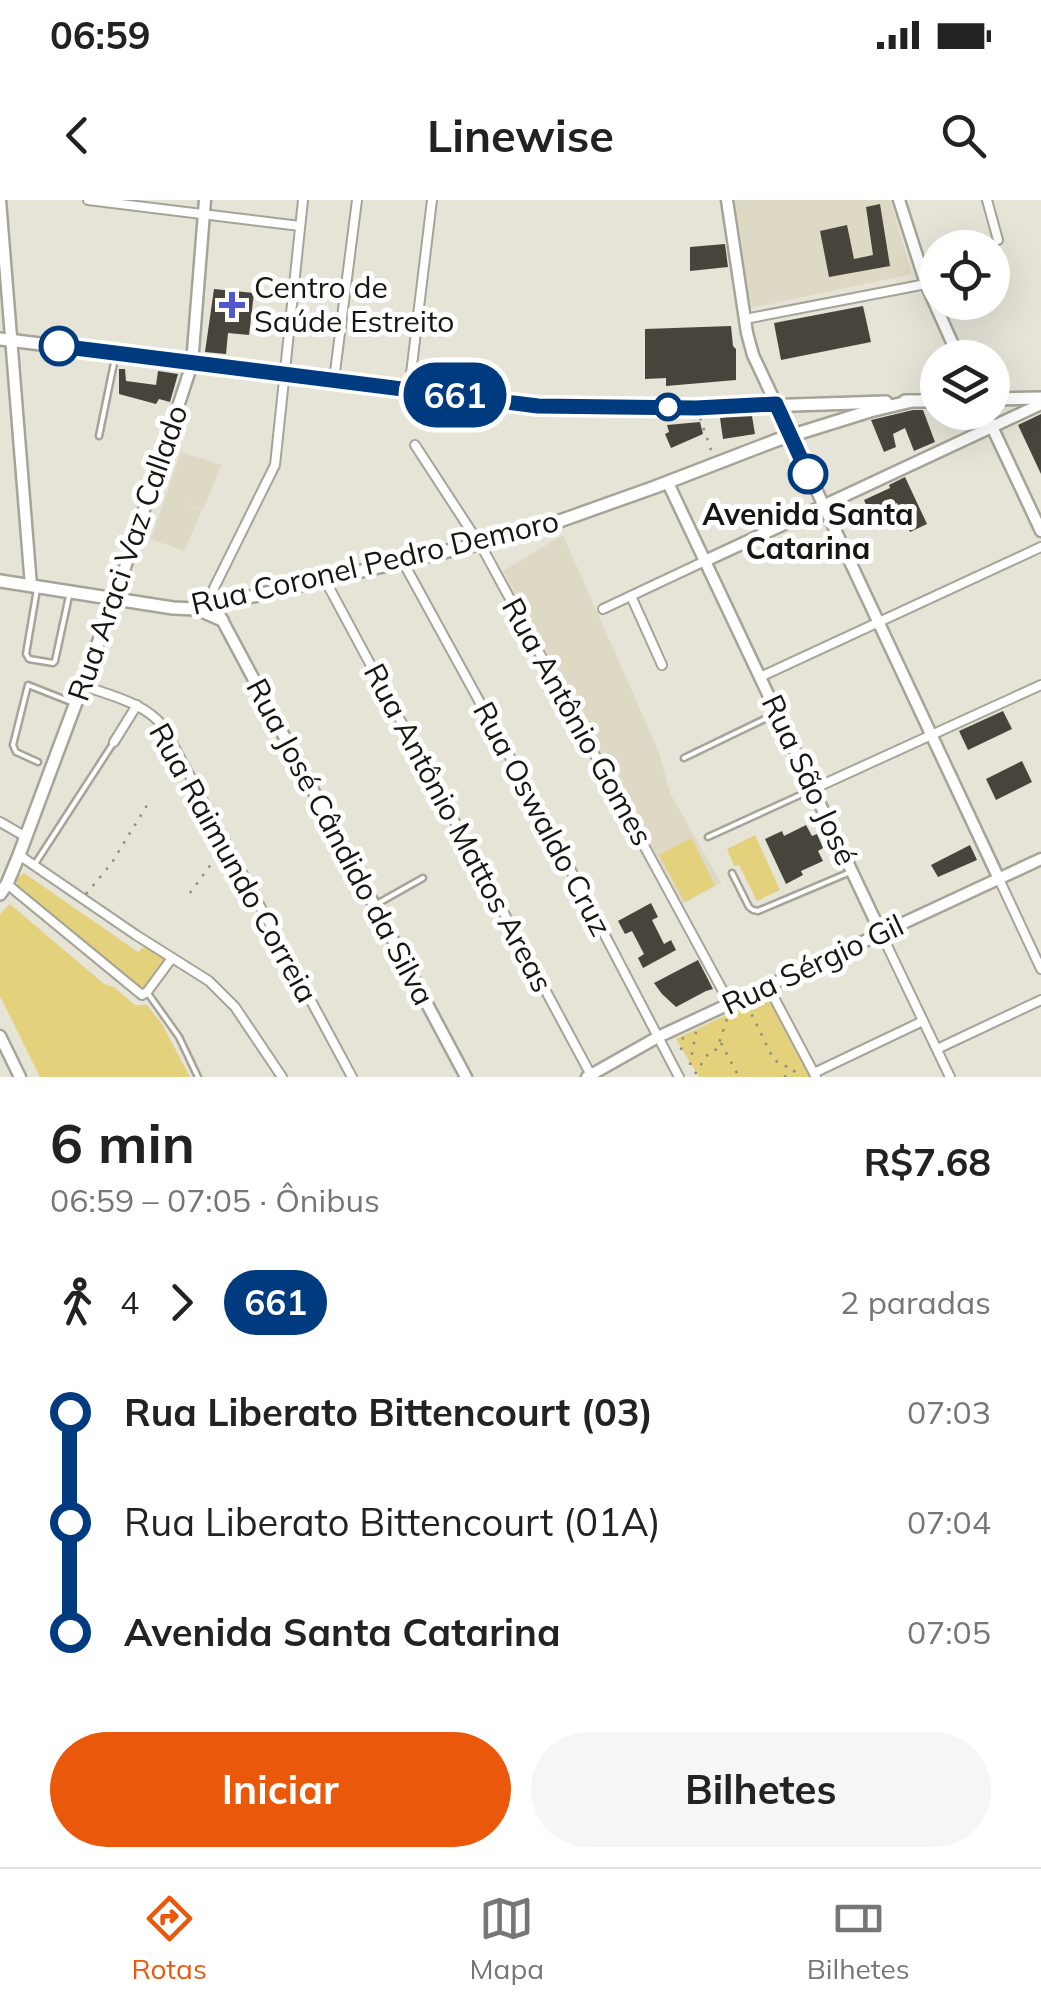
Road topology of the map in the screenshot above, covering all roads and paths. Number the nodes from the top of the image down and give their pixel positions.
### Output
1 (0, 200) edge
2 (88, 200) edge
3 (205, 200) edge
4 (303, 200) edge
5 (357, 200) edge
6 (432, 200) edge
7 (727, 200) edge
8 (899, 200) edge
9 (986, 200) edge
10 (204, 214) junction
11 (300, 226) junction
12 (995, 230) edge
13 (920, 265) edge
14 (920, 285) edge
15 (744, 318) junction
16 (5, 339) edge
17 (116, 354) junction
18 (192, 364) junction
19 (285, 374) junction
20 (334, 380) junction
21 (410, 390) junction
22 (1010, 400) edge
23 (912, 401) junction
24 (920, 401) edge
25 (1041, 401) edge
26 (776, 404) junction
27 (696, 408) junction
28 (1010, 417) edge
29 (986, 430) edge
30 (993, 430) edge
31 (98, 436) dead end
32 (790, 436) junction
33 (415, 445) dead end
34 (716, 464) junction
35 (668, 482) junction
36 (823, 506) junction
37 (1041, 531) edge
38 (480, 544) junction
39 (1041, 546) edge
40 (404, 562) junction
41 (706, 562) junction
42 (325, 580) junction
43 (0, 581) edge
44 (34, 586) junction
45 (70, 591) junction
46 (631, 596) junction
47 (115, 598) junction
48 (216, 605) junction
49 (196, 609) junction
50 (604, 609) dead end
51 (222, 620) junction
52 (878, 622) junction
53 (662, 664) dead end
54 (760, 677) junction
55 (82, 685) junction
56 (1041, 685) edge
57 (76, 703) junction
58 (137, 705) junction
59 (778, 713) junction
60 (931, 736) junction
61 (114, 742) joint
62 (684, 758) dead end
63 (38, 762) dead end
64 (814, 790) junction
65 (149, 802) dead end
66 (0, 822) edge
67 (26, 837) junction
68 (708, 837) dead end
69 (226, 844) junction
70 (19, 855) junction
71 (1041, 860) edge
72 (34, 866) junction
73 (852, 872) junction
74 (732, 873) dead end
75 (423, 878) dead end
76 (999, 879) junction
77 (4, 889) edge
78 (190, 893) dead end
79 (82, 898) junction
80 (374, 905) junction
81 (882, 933) junction
82 (172, 958) junction
83 (1041, 969) edge
84 (147, 992) junction
85 (771, 992) dead end
86 (1041, 1000) edge
87 (746, 1004) dead end
88 (730, 1008) junction
89 (923, 1020) junction
90 (696, 1028) dead end
91 (684, 1034) dead end
92 (0, 1036) edge
93 (658, 1038) junction
94 (720, 1040) junction
95 (936, 1049) junction
96 (682, 1050) dead end
97 (809, 1064) junction
98 (690, 1065) dead end
99 (794, 1071) junction
100 (696, 1074) dead end
101 (815, 1075) edge
102 (590, 1076) edge
103 (20, 1077) edge
104 (198, 1077) edge
105 (282, 1077) edge
106 (352, 1077) edge
107 (466, 1077) edge
108 (678, 1077) edge
109 (739, 1077) edge
110 (784, 1077) edge
111 (950, 1077) edge

1 - 16 street
2 - 10 street
3 - 10 street, Rua Araci Vaz Callado
4 - 11 street
5 - 20 street
6 - 21 street
7 - 15 street
8 - 13 street
9 - 12 street
10 - 11 street
10 - 18 street, Rua Araci Vaz Callado
11 - 19 street
14 - 15 street
15 - 26 street
16 - 17 main road
16 - 44 street
17 - 18 main road
17 - 31 lane
18 - 19 main road
18 - 47 street, Rua Araci Vaz Callado
19 - 20 main road
19 - 48 street
20 - 21 main road
21 - 27 main road
22 - 25 main road
23 - 24 main road
23 - 26 main road
23 - 32 main road, Rua Coronel Pedro Demoro
25 - 28 street
26 - 27 main road
26 - 32 street
27 - 34 path
29 - 36 street
30 - 37 street
32 - 34 main road, Rua Coronel Pedro Demoro
32 - 36 street
33 - 38 street, Rua Antônio Gomes
34 - 35 main road, Rua Coronel Pedro Demoro
35 - 38 main road, Rua Coronel Pedro Demoro
35 - 41 street, Rua São José
36 - 41 street
36 - 52 street
38 - 40 main road, Rua Coronel Pedro Demoro
38 - 88 street, Rua Antônio Gomes
39 - 52 street
40 - 42 main road, Rua Coronel Pedro Demoro
40 - 93 street, Rua Oswaldo Cruz
41 - 46 street
41 - 54 street, Rua São José
42 - 48 main road, Rua Coronel Pedro Demoro
42 - 102 street, Rua Antônio Mattos Areas
43 - 44 main road, Rua Coronel Pedro Demoro
44 - 45 main road, Rua Coronel Pedro Demoro
44 - 45 lane
45 - 47 main road, Rua Coronel Pedro Demoro
46 - 50 street
46 - 53 street
47 - 49 main road, Rua Coronel Pedro Demoro
47 - 55 main road, Rua Araci Vaz Callado
48 - 49 main road, Rua Coronel Pedro Demoro
48 - 51 street, Rua José Cândido da Silva
49 - 51 main road
51 - 80 street, Rua José Cândido da Silva
52 - 54 street
52 - 60 street
54 - 59 street, Rua São José
55 - 57 main road, Rua Araci Vaz Callado
55 - 58 street, Rua Raimundo Correia
56 - 60 street
57 - 63 lane
57 - 67 main road, Rua Araci Vaz Callado
58 - 61 street
58 - 69 street, Rua Raimundo Correia
59 - 62 lane
59 - 64 street, Rua São José
60 - 64 street
60 - 76 street
61 - 72 lane
64 - 68 lane
64 - 73 street, Rua São José
65 - 79 path
66 - 67 street
67 - 70 main road, Rua Araci Vaz Callado
69 - 78 path
69 - 106 street, Rua Raimundo Correia
70 - 72 street
70 - 77 main road, Rua Araci Vaz Callado
71 - 76 street, Rua Sérgio Gil
72 - 79 street
73 - 74 lane
73 - 81 street, Rua São José
75 - 80 lane
76 - 81 street, Rua Sérgio Gil
76 - 83 street
77 - 84 street
79 - 82 street
80 - 107 street, Rua José Cândido da Silva
81 - 88 street, Rua Sérgio Gil
81 - 89 street, Rua São José
82 - 84 street
82 - 105 street
84 - 104 lane
85 - 97 street
86 - 95 street
87 - 99 path
88 - 93 street, Rua Sérgio Gil
88 - 94 path
89 - 95 street, Rua São José
89 - 101 street
90 - 98 path
91 - 96 path
92 - 103 street
93 - 102 street, Rua Sérgio Gil
93 - 108 street, Rua Oswaldo Cruz
94 - 100 path
94 - 109 path
95 - 111 street, Rua São José
97 - 99 path
97 - 101 street
99 - 110 path

